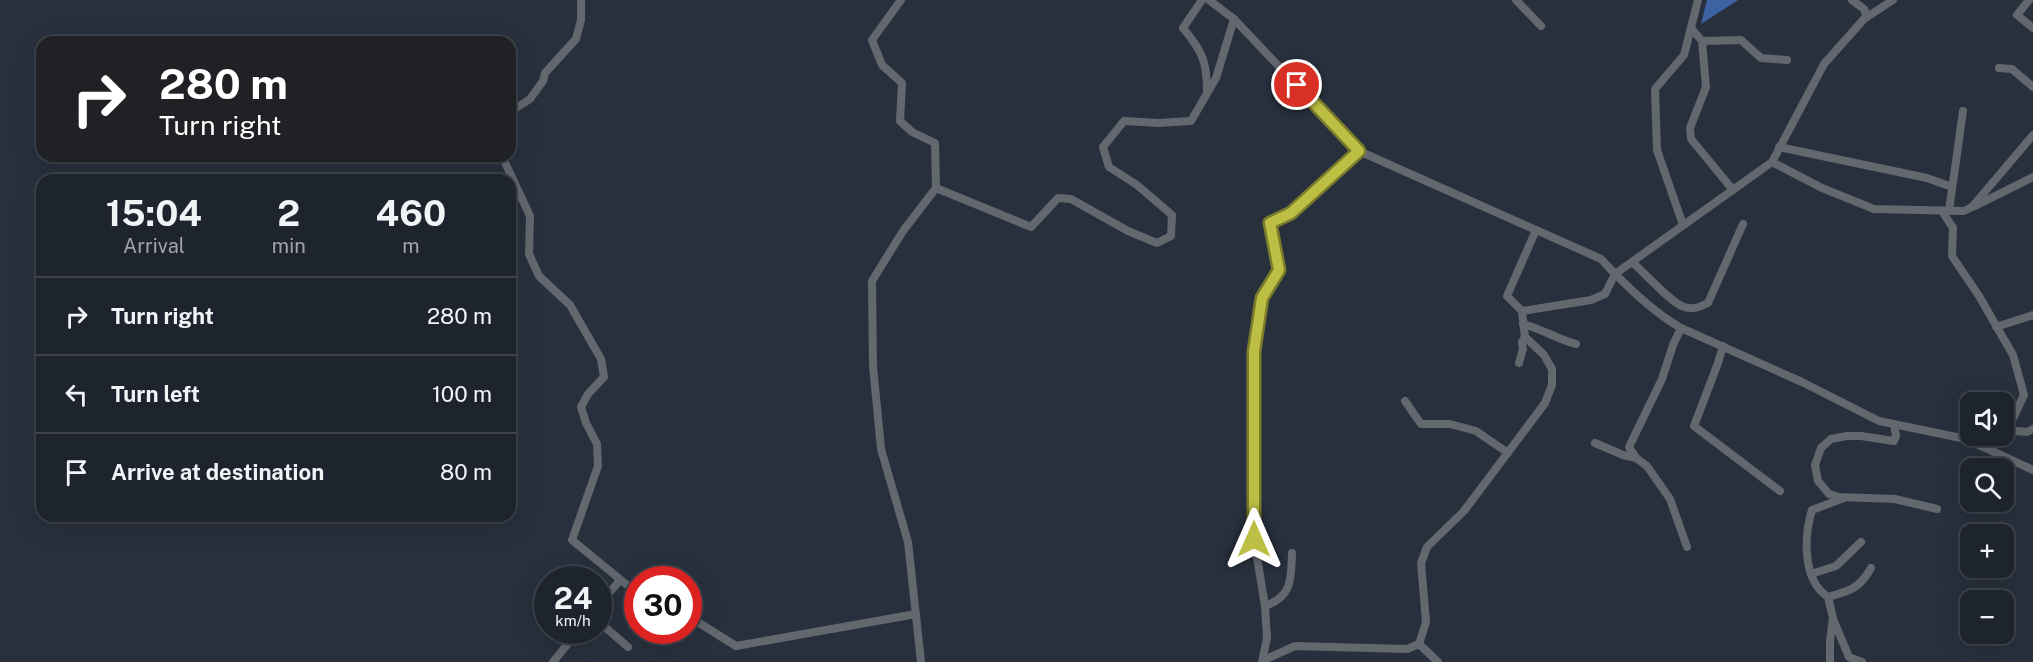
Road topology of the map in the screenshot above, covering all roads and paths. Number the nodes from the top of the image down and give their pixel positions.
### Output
1 (581, 0) edge
2 (901, 0) edge
3 (1202, 0) edge
4 (1209, 0) edge
5 (1516, 0) edge
6 (1698, 0) edge
7 (1852, 0) edge
8 (1893, 0) edge
9 (2029, 0) edge
10 (1867, 18) junction
11 (1234, 19) junction
12 (1541, 26) dead end
13 (1691, 28) junction
14 (2033, 28) edge
15 (1701, 41) junction
16 (1787, 60) dead end
17 (1999, 69) dead end
18 (2033, 87) edge
19 (1207, 94) junction
20 (516, 108) edge
21 (1963, 111) dead end
22 (2033, 135) edge
23 (1779, 147) junction
24 (1359, 151) junction
25 (1772, 162) junction
26 (2033, 177) edge
27 (516, 186) edge
28 (1952, 187) junction
29 (936, 188) junction
30 (1733, 190) junction
31 (1972, 207) junction
32 (1945, 211) junction
33 (1683, 225) junction
34 (1743, 225) dead end
35 (1536, 230) junction
36 (1632, 262) junction
37 (1615, 274) junction
38 (1522, 310) junction
39 (2033, 315) edge
40 (1523, 324) junction
41 (1996, 327) junction
42 (1681, 328) junction
43 (1525, 337) junction
44 (1576, 344) dead end
45 (1722, 346) junction
46 (1519, 363) dead end
47 (1405, 401) dead end
48 (2014, 414) edge
49 (1894, 425) junction
50 (2033, 429) edge
51 (2014, 430) edge
52 (1953, 436) junction
53 (1960, 436) edge
54 (1595, 443) dead end
55 (1508, 453) junction
56 (1636, 458) junction
57 (2033, 470) edge
58 (1779, 491) dead end
59 (1848, 497) junction
60 (1937, 509) dead end
61 (1861, 543) dead end
62 (1687, 547) dead end
63 (1292, 553) dead end
64 (1871, 568) dead end
65 (1811, 573) junction
66 (620, 580) junction
67 (624, 583) edge
68 (612, 589) edge
69 (1828, 597) junction
70 (1265, 606) junction
71 (916, 614) junction
72 (1833, 618) junction
73 (702, 625) edge
74 (612, 633) edge
75 (568, 644) edge
76 (1419, 644) junction
77 (628, 647) dead end
78 (1263, 661) edge
79 (553, 662) edge
80 (921, 662) edge
81 (1438, 662) edge
82 (1830, 662) edge
83 (1862, 662) edge

1 - 20 street
2 - 29 street
3 - 19 street
4 - 11 street
5 - 12 street
6 - 13 street
7 - 10 street
8 - 10 street
9 - 14 street
10 - 23 street
11 - 19 street
11 - 24 street
13 - 15 street
13 - 33 street
15 - 16 street
15 - 30 street
17 - 18 street
19 - 29 street
21 - 28 street
22 - 31 street
23 - 25 street
23 - 28 street
24 - 35 street
24 - 70 street
25 - 30 street
25 - 32 street
26 - 31 street
27 - 66 street
28 - 32 street
29 - 71 street
30 - 33 street
31 - 32 street
32 - 41 street
33 - 36 street
34 - 36 street
35 - 37 street
35 - 38 street
36 - 37 street
37 - 38 street
37 - 42 street
38 - 40 street
39 - 41 street
40 - 43 street
40 - 44 street
41 - 48 street
42 - 45 street
42 - 56 street
43 - 46 street
43 - 55 street
45 - 49 street
45 - 58 street
47 - 55 street
49 - 52 street
49 - 59 street
50 - 51 street
52 - 53 street
52 - 57 street
54 - 56 street
55 - 76 street
56 - 62 street
59 - 60 street
59 - 65 street
61 - 65 street
63 - 70 street
64 - 69 street
65 - 69 street
66 - 67 street
66 - 68 street
69 - 72 street
70 - 78 street
71 - 73 street
71 - 80 street
72 - 82 street
72 - 83 street
74 - 77 street
75 - 79 street
76 - 78 street
76 - 81 street

